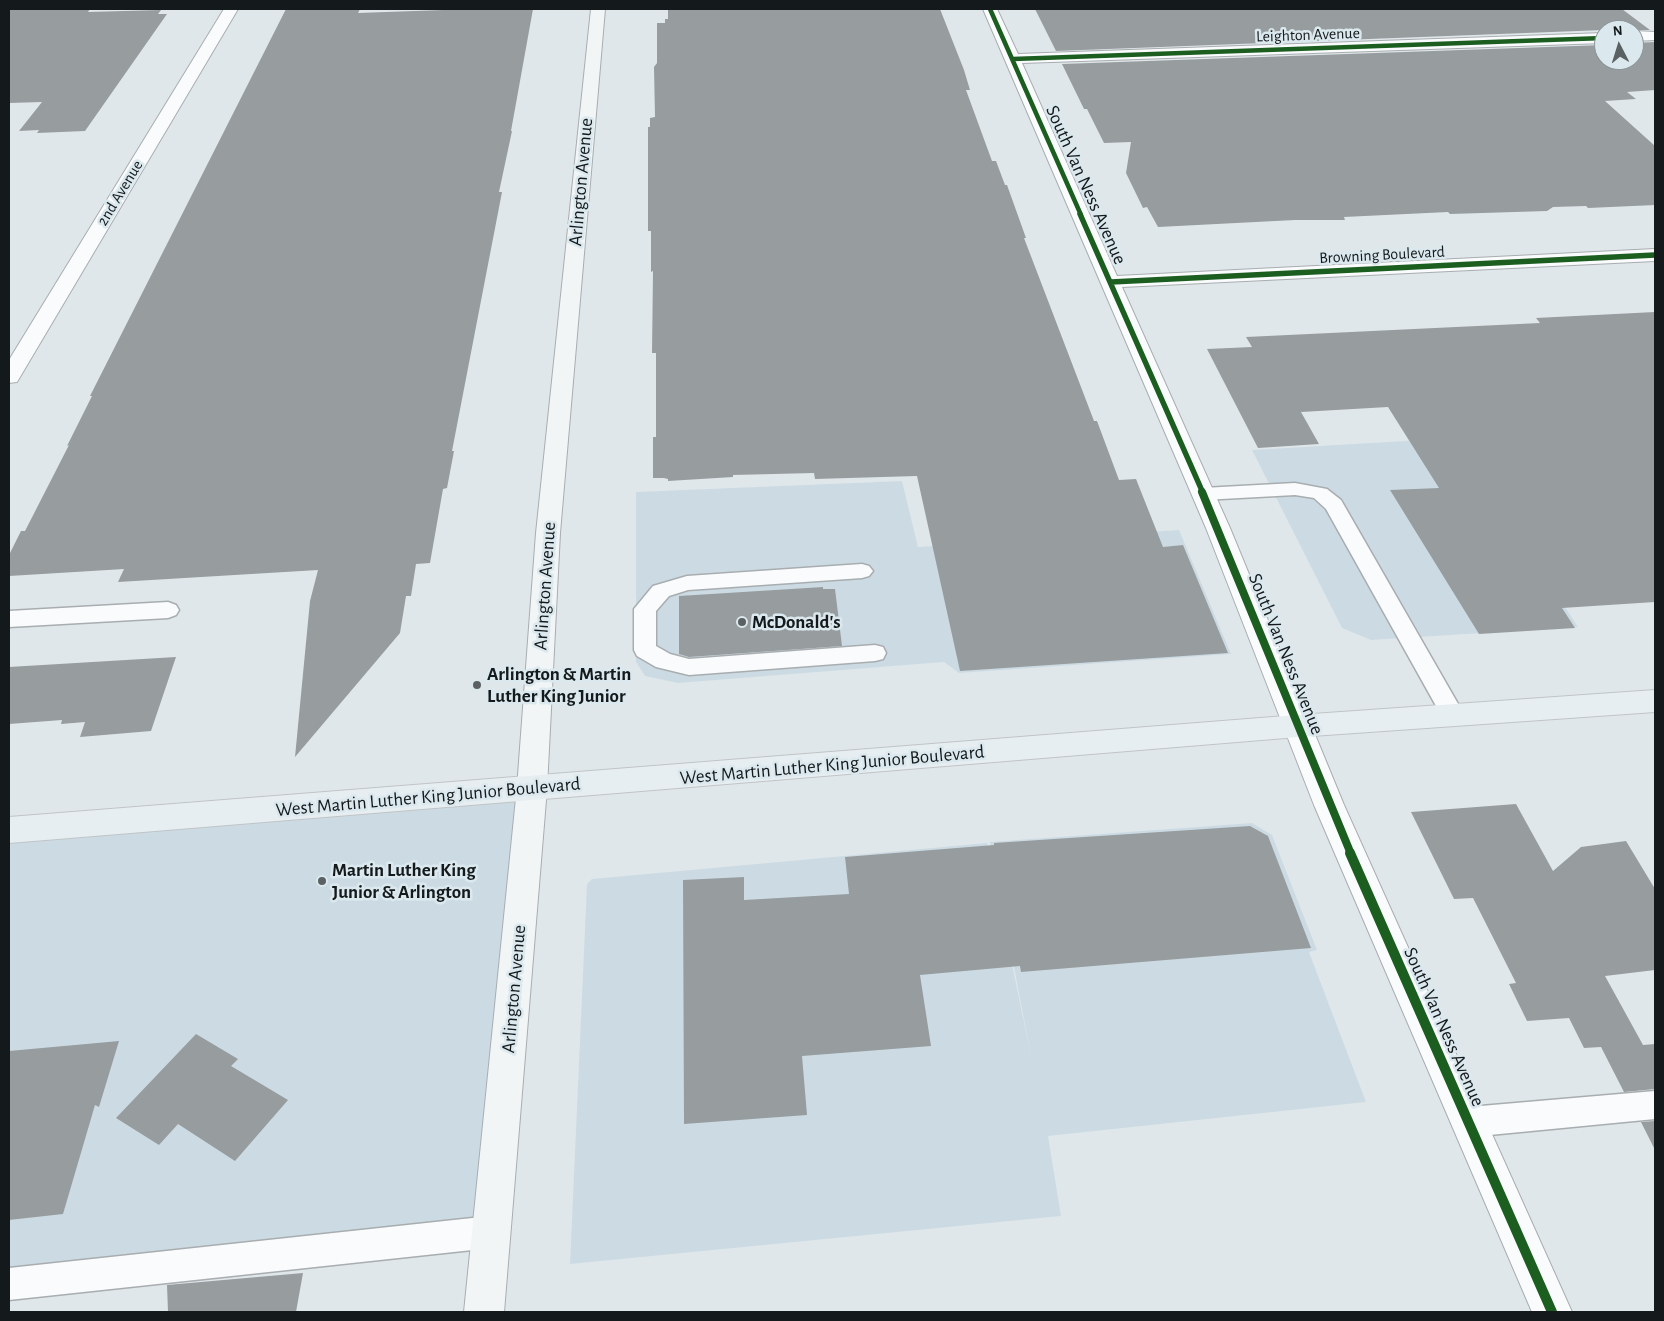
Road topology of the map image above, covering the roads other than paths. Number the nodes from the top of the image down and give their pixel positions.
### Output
1 (231, 9) edge
2 (598, 9) edge
3 (990, 9) edge
4 (1594, 38) edge
5 (1013, 60) junction
6 (1655, 255) edge
7 (1111, 282) junction
8 (9, 377) edge
9 (1203, 494) junction
10 (862, 571) dead end
11 (168, 610) dead end
12 (9, 619) edge
13 (875, 653) dead end
14 (1655, 701) edge
15 (1453, 716) junction
16 (1298, 726) junction
17 (532, 788) junction
18 (9, 830) edge
19 (1655, 1105) edge
20 (1469, 1122) junction
21 (491, 1232) junction
22 (9, 1284) edge
23 (484, 1312) edge
24 (1552, 1312) edge

1 - 8 street, 2nd Avenue
2 - 17 main road, Arlington Avenue
3 - 5 street, South Van Ness Avenue
4 - 5 street, Leighton Avenue
5 - 7 street, South Van Ness Avenue
6 - 7 street, Browning Boulevard
7 - 9 street, South Van Ness Avenue
9 - 15 lane
9 - 16 street, South Van Ness Avenue
10 - 13 lane
11 - 12 lane
14 - 15 main road, West Martin Luther King Junior Boulevard
15 - 16 main road, West Martin Luther King Junior Boulevard
16 - 17 main road, West Martin Luther King Junior Boulevard
16 - 20 street, South Van Ness Avenue
17 - 18 main road, West Martin Luther King Junior Boulevard
17 - 21 main road, Arlington Avenue
19 - 20 lane
20 - 24 street, South Van Ness Avenue
21 - 22 lane
21 - 23 main road, Arlington Avenue

